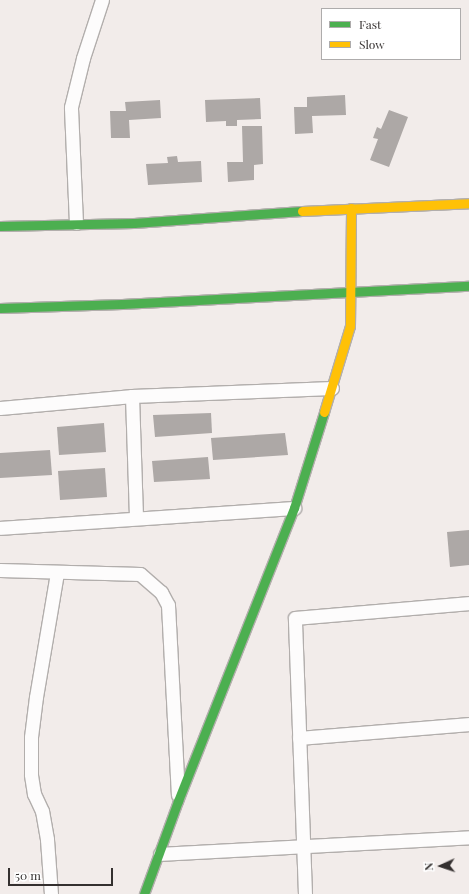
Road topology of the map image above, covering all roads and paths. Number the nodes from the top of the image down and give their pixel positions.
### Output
1 (102, 0) edge
2 (469, 203) edge
3 (351, 208) junction
4 (76, 223) junction
5 (0, 226) edge
6 (469, 286) edge
7 (349, 293) junction
8 (0, 308) edge
9 (332, 388) junction
10 (132, 396) junction
11 (0, 408) edge
12 (294, 508) junction
13 (136, 518) junction
14 (0, 528) edge
15 (0, 570) edge
16 (57, 573) junction
17 (469, 603) edge
18 (469, 724) edge
19 (299, 738) junction
20 (178, 801) junction
21 (469, 836) edge
22 (304, 845) junction
23 (160, 854) junction
24 (51, 894) edge
25 (144, 894) edge
26 (305, 894) edge

1 - 4 street
2 - 3 main road
3 - 4 main road
3 - 7 main road
4 - 5 main road
6 - 7 main road
7 - 8 main road
7 - 9 main road
9 - 10 street
9 - 12 main road
10 - 11 street
10 - 13 street
12 - 13 street
12 - 20 main road
13 - 14 street
15 - 16 street
16 - 20 street
16 - 24 street
17 - 19 street
18 - 19 street
19 - 22 street
20 - 23 main road
21 - 22 street
22 - 23 street
22 - 26 street
23 - 25 main road

